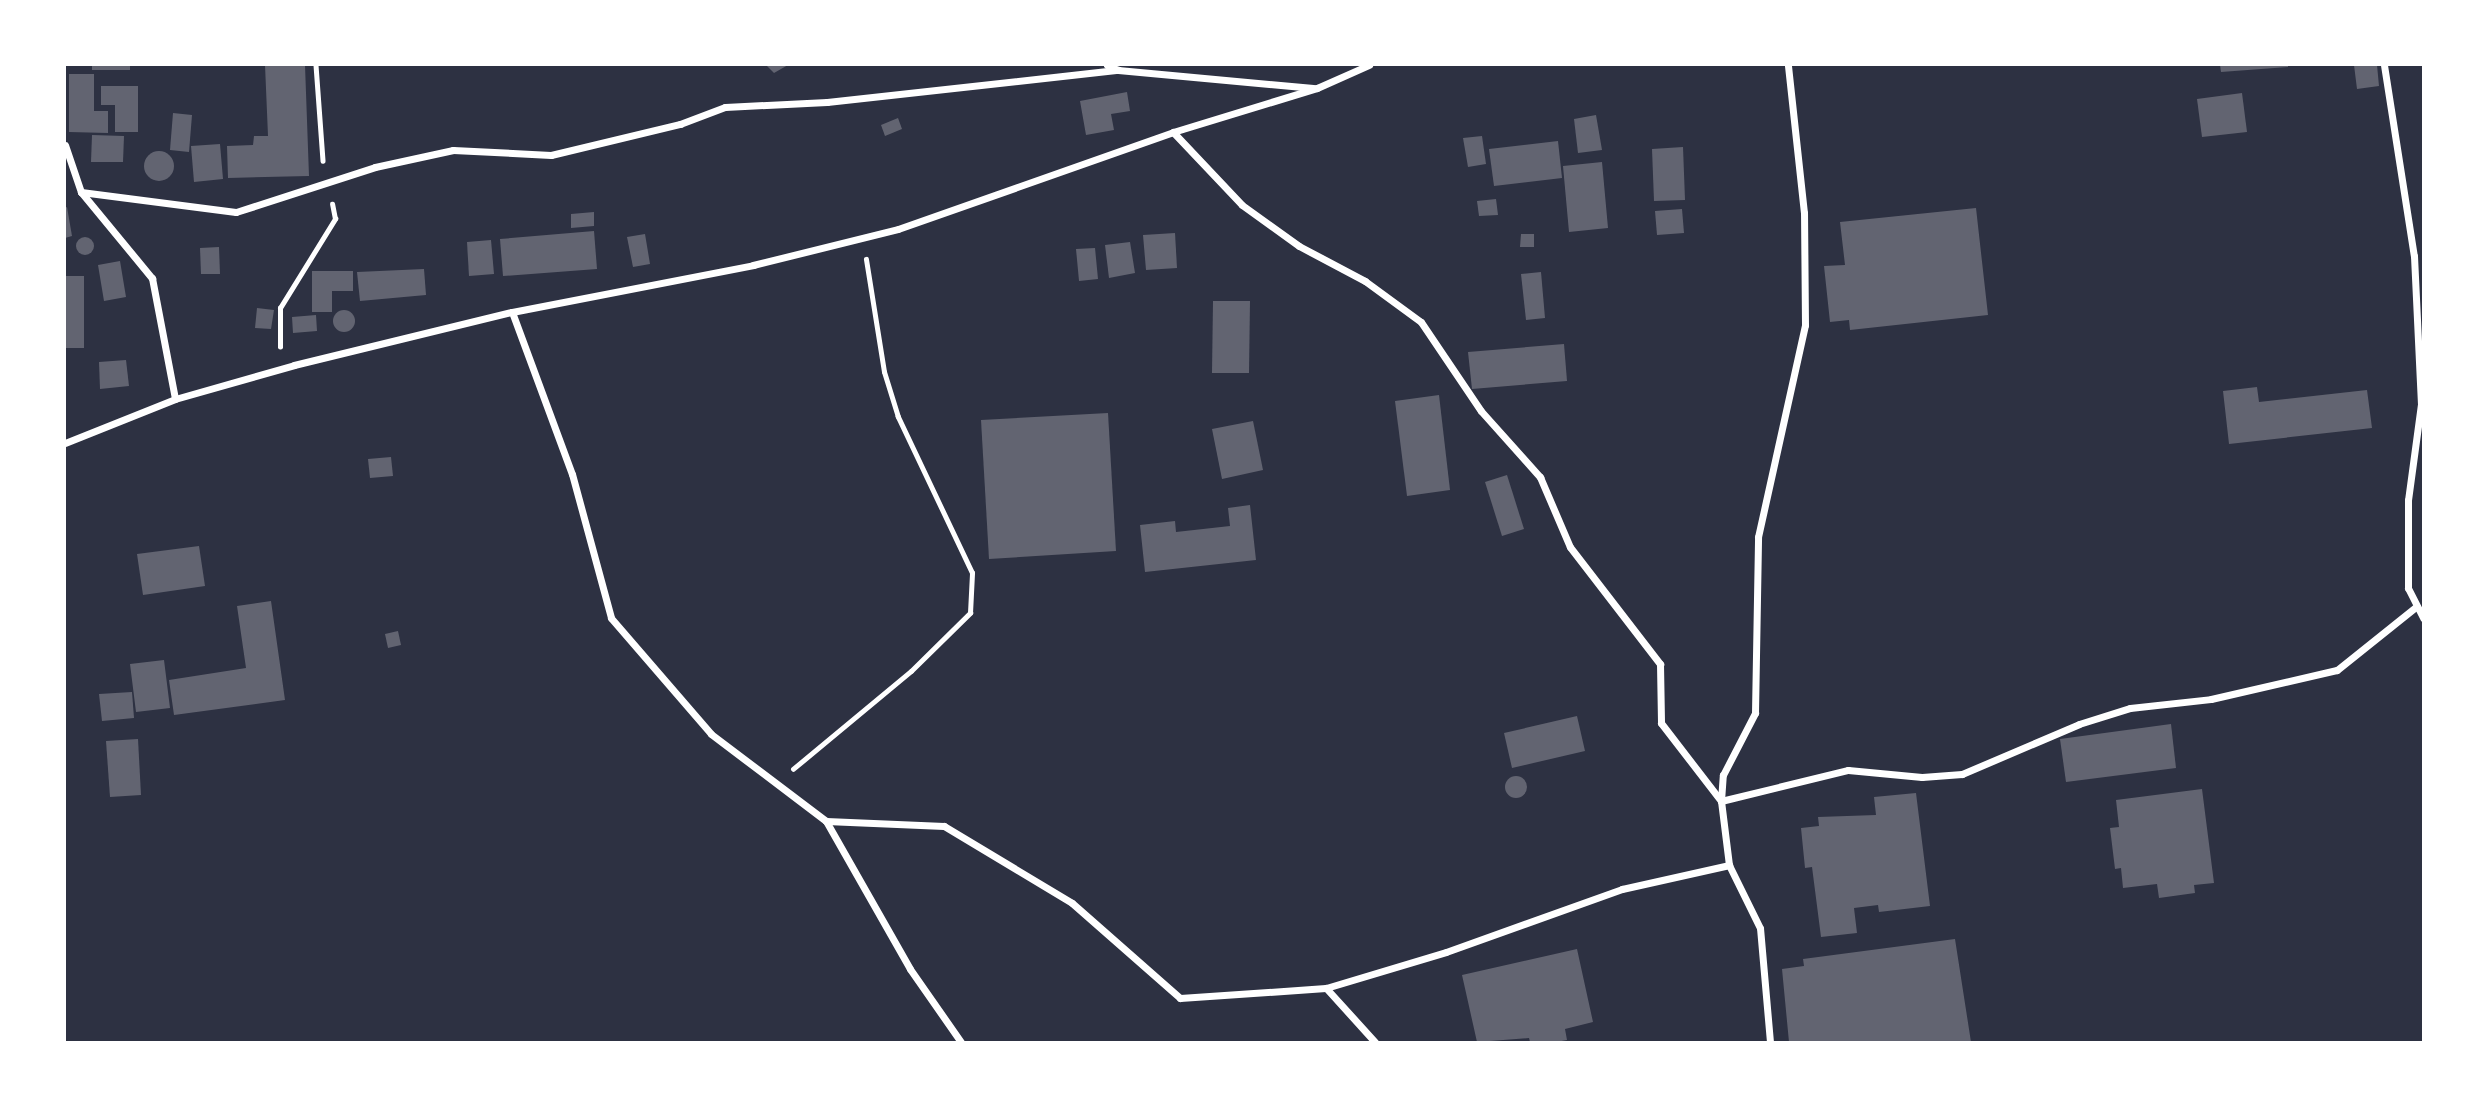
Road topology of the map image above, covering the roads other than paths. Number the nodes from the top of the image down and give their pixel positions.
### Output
1 (1107, 65) edge
2 (1369, 65) edge
3 (1788, 65) edge
4 (2384, 65) edge
5 (1118, 70) junction
6 (1317, 88) junction
7 (1173, 132) junction
8 (65, 145) edge
9 (81, 192) junction
10 (512, 312) junction
11 (175, 399) junction
12 (65, 443) edge
13 (2417, 606) junction
14 (2423, 618) edge
15 (1721, 802) junction
16 (826, 821) junction
17 (1729, 865) junction
18 (1326, 988) junction
19 (961, 1042) edge
20 (1375, 1042) edge
21 (1770, 1042) edge

1 - 5 street
2 - 6 street
3 - 15 street
4 - 13 street
5 - 6 street
5 - 9 street
6 - 7 street
7 - 10 street
7 - 15 street
8 - 9 street
9 - 11 street
10 - 11 street
10 - 16 street
11 - 12 street
13 - 14 street
13 - 15 street
15 - 17 street
16 - 18 street
16 - 19 street
17 - 18 street
17 - 21 street
18 - 20 street

